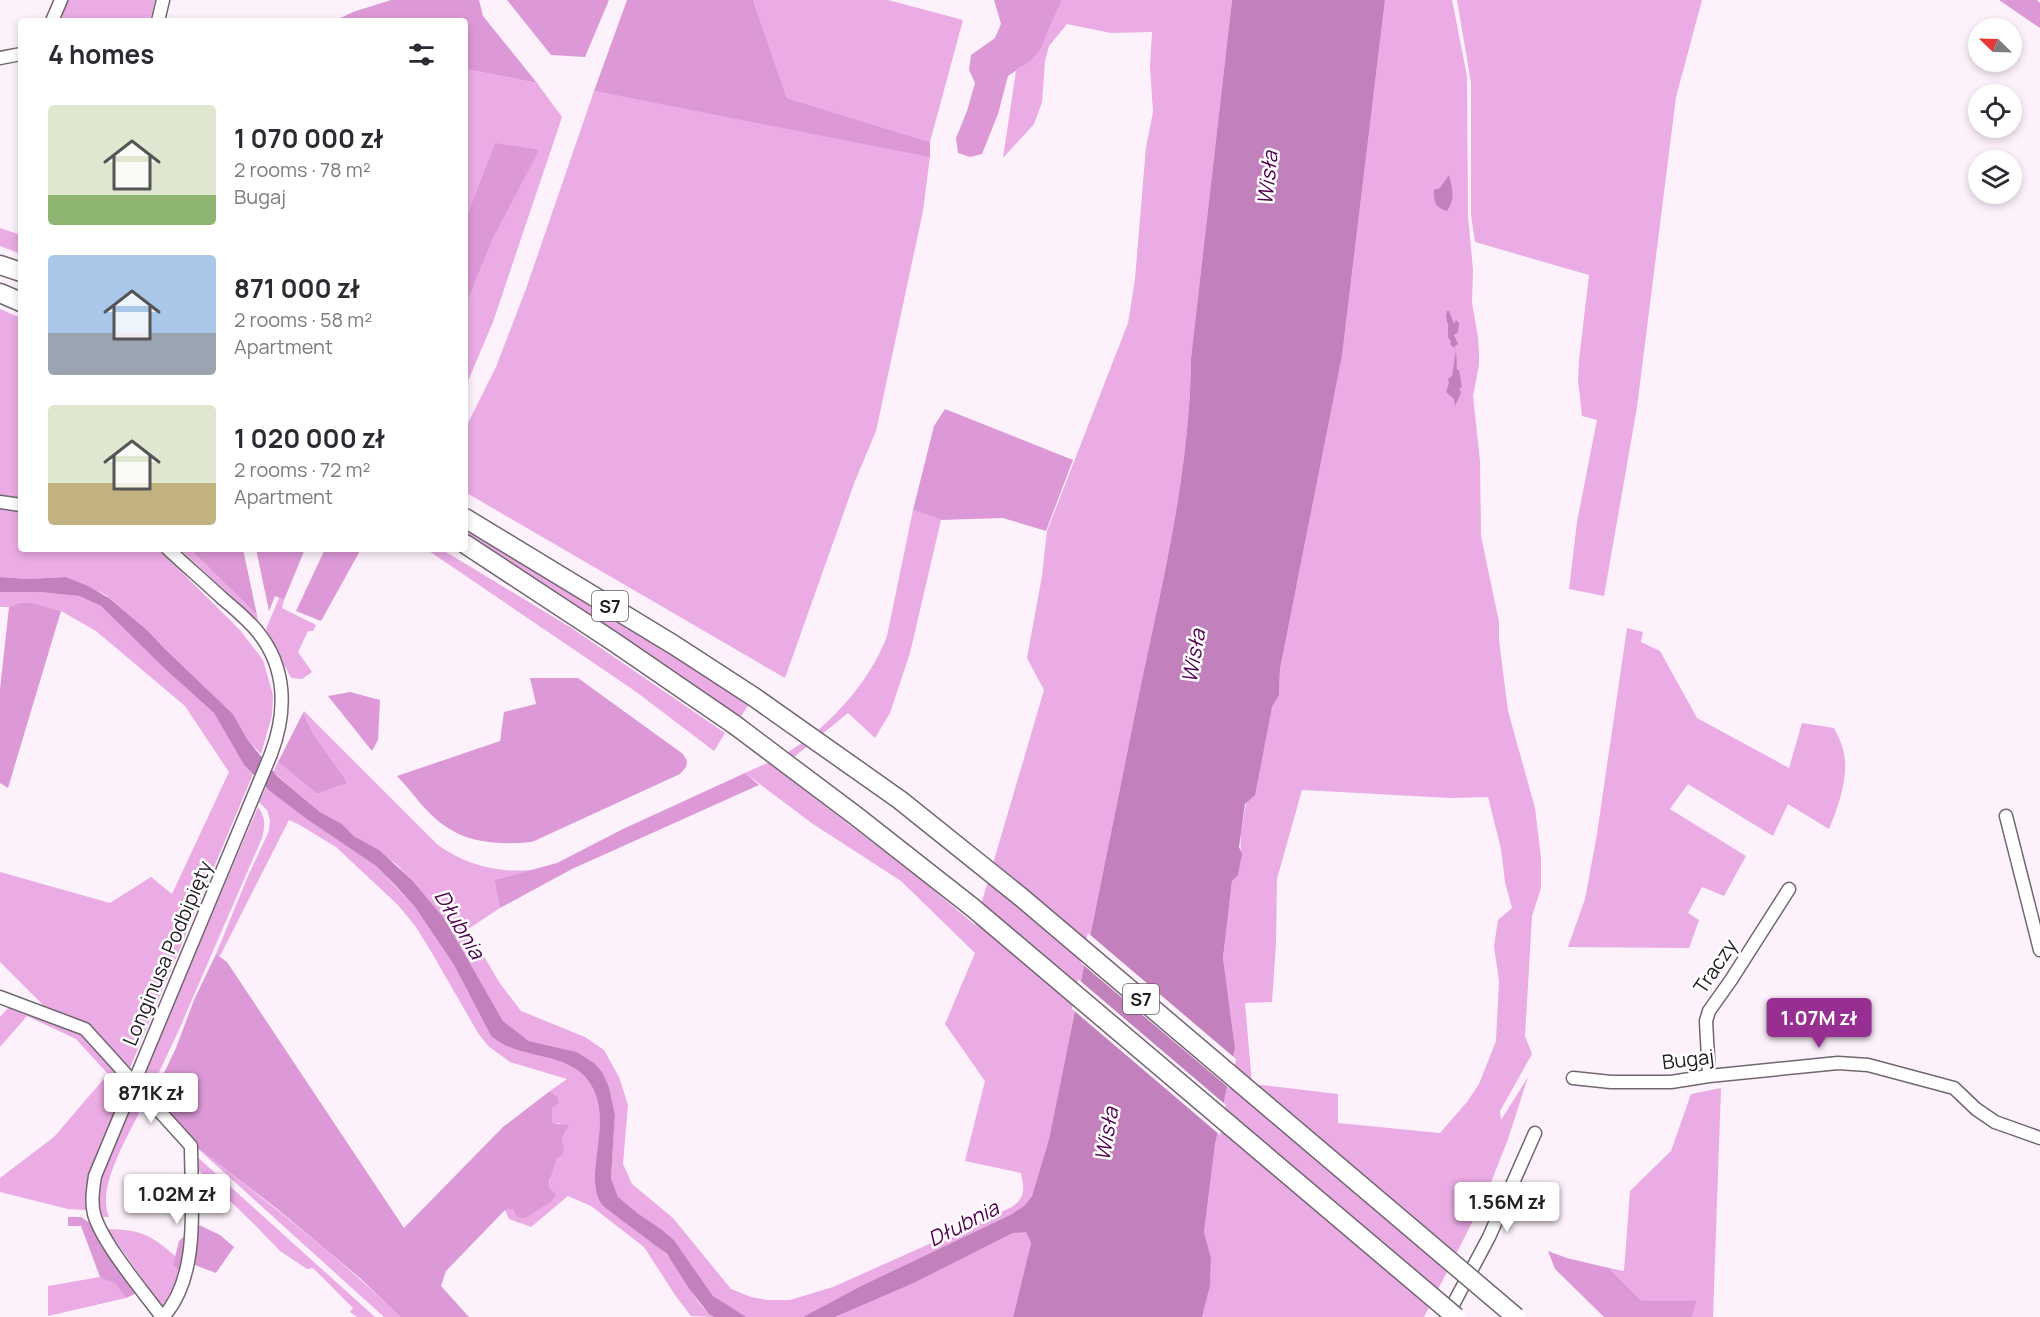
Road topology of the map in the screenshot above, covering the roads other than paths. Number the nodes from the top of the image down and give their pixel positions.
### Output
1 (62, 0) edge
2 (163, 0) edge
3 (53, 18) edge
4 (159, 18) edge
5 (18, 55) edge
6 (0, 58) edge
7 (0, 265) edge
8 (18, 271) edge
9 (0, 293) edge
10 (18, 301) edge
11 (0, 502) edge
12 (18, 505) edge
13 (468, 520) edge
14 (468, 546) edge
15 (171, 552) edge
16 (2006, 816) dead end
17 (1789, 889) dead end
18 (2040, 950) edge
19 (0, 997) edge
20 (1709, 1076) junction
21 (1573, 1078) dead end
22 (134, 1082) junction
23 (1535, 1133) dead end
24 (2040, 1138) edge
25 (162, 1317) edge
26 (1446, 1317) edge
27 (1456, 1317) edge
28 (1515, 1317) edge

1 - 3 street
2 - 4 street
5 - 6 street
7 - 8 highway
9 - 10 highway
11 - 12 street
13 - 28 highway, S7, bridge
14 - 27 highway, S7, bridge
15 - 22 street, Longinusa Podbipięty
16 - 18 street
17 - 20 street, Traczy
19 - 22 street
20 - 21 street, Bugaj
20 - 24 street, Bugaj
22 - 25 street, Longinusa Podbipięty
22 - 25 street
23 - 26 street

